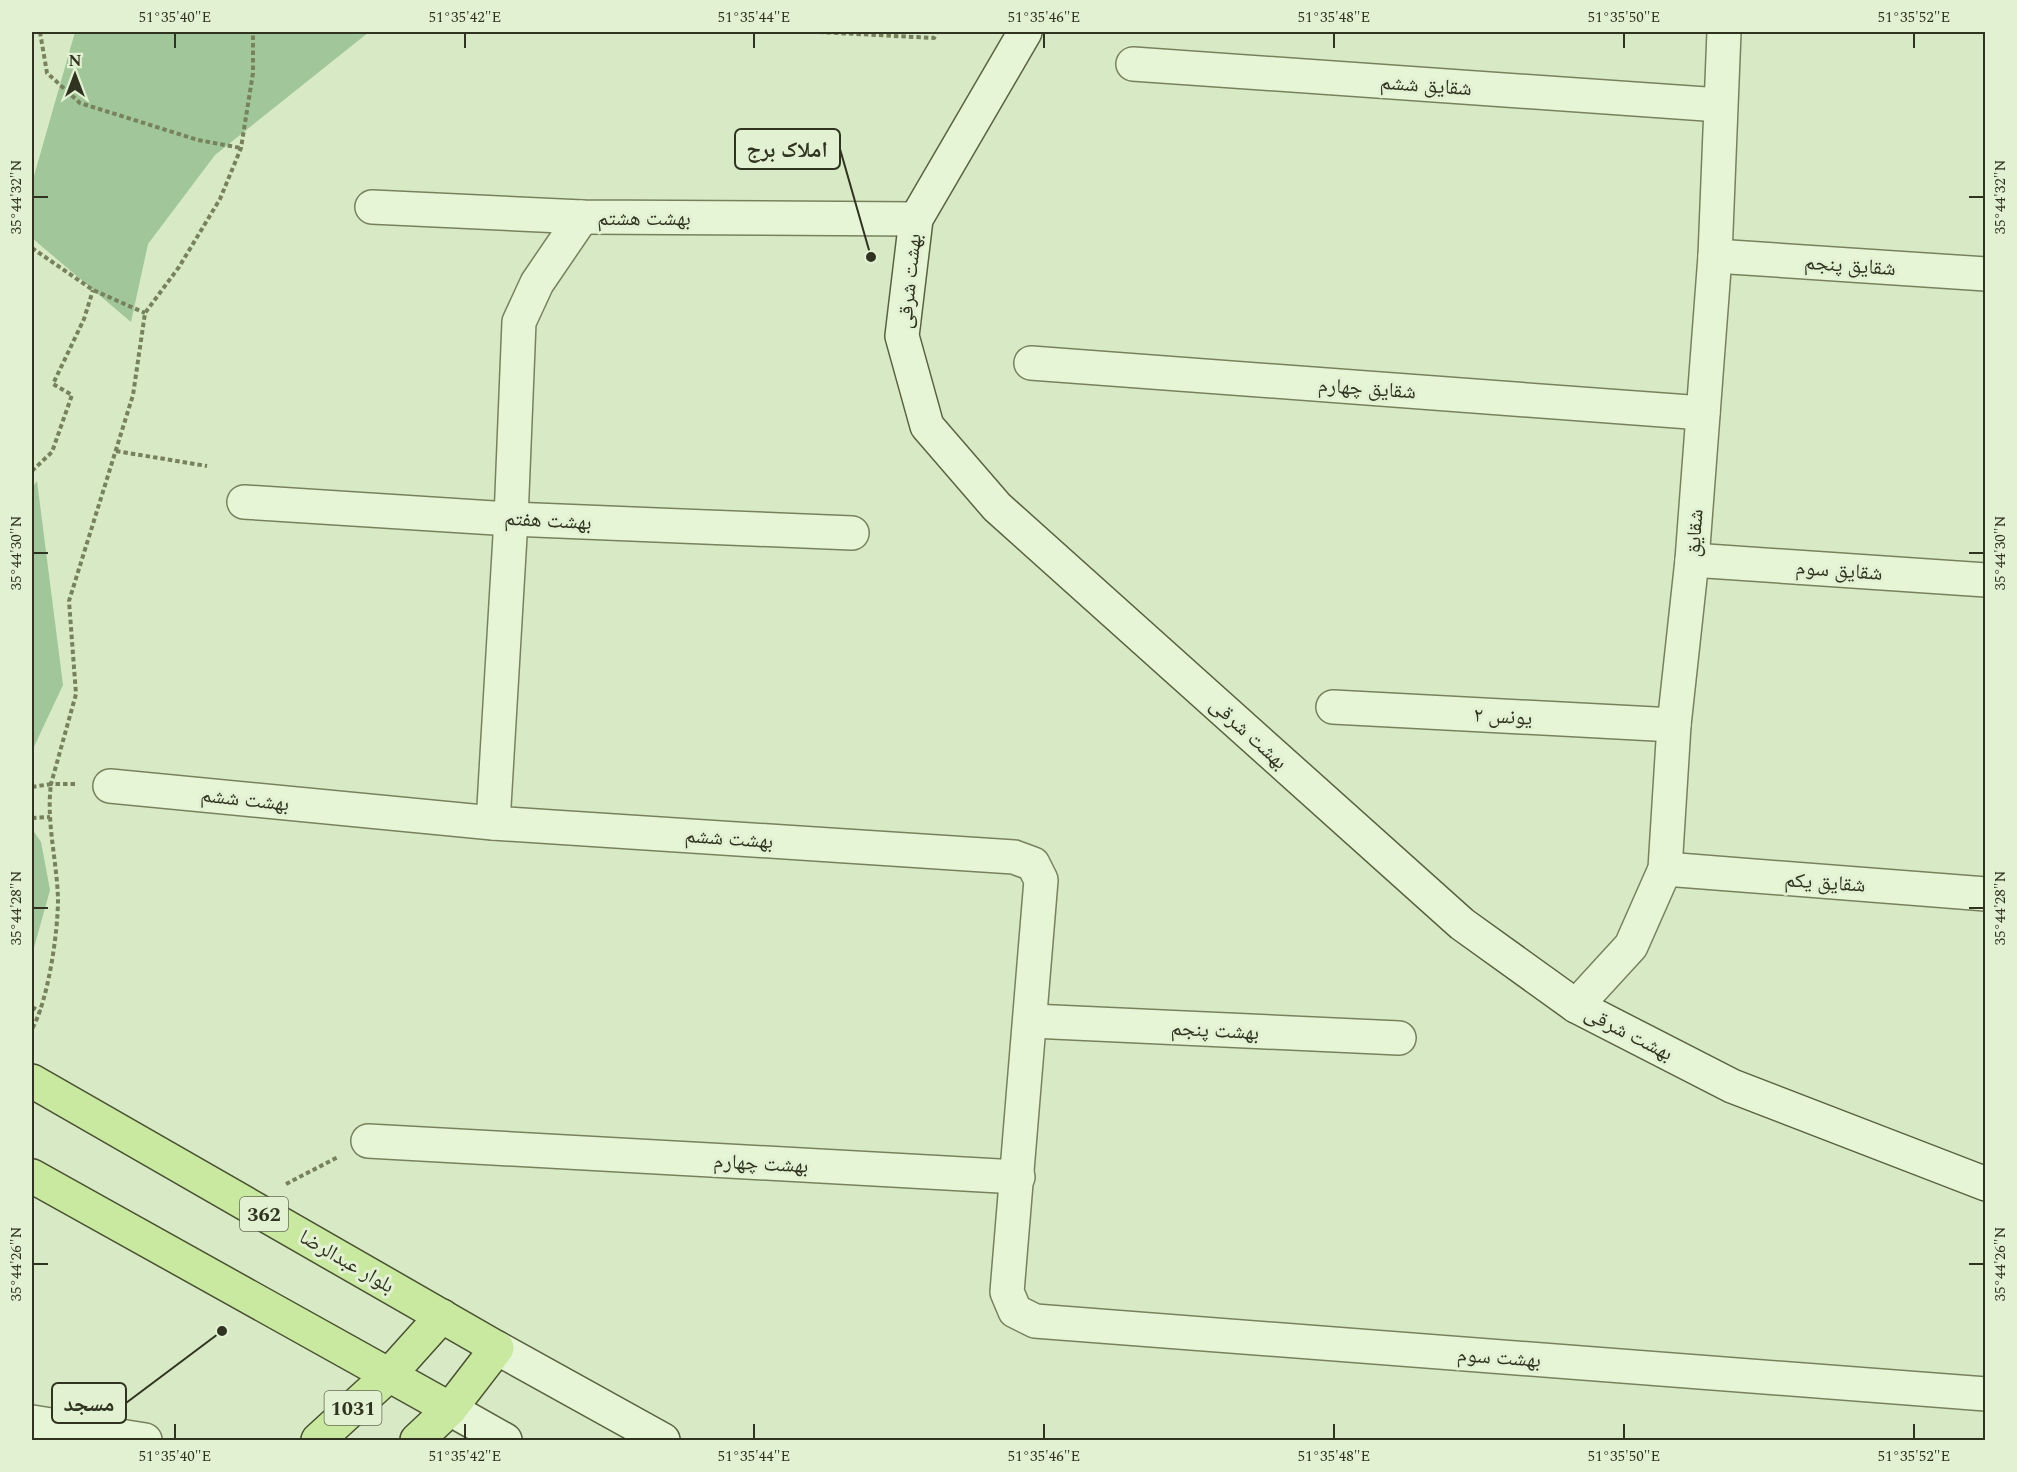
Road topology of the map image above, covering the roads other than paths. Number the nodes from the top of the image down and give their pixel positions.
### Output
1 (1025, 32) edge
2 (1724, 32) edge
3 (1133, 64) dead end
4 (1720, 105) junction
5 (372, 207) dead end
6 (582, 217) junction
7 (916, 219) junction
8 (1715, 256) junction
9 (1986, 274) edge
10 (1031, 363) dead end
11 (1703, 412) junction
12 (244, 502) dead end
13 (511, 519) junction
14 (852, 533) dead end
15 (1692, 560) junction
16 (1986, 580) edge
17 (1333, 707) dead end
18 (1674, 725) junction
19 (110, 786) dead end
20 (493, 823) junction
21 (1665, 869) junction
22 (1986, 894) edge
23 (1576, 1006) junction
24 (1032, 1021) junction
25 (1399, 1038) dead end
26 (32, 1081) edge
27 (368, 1141) road end
28 (32, 1176) edge
29 (1018, 1177) junction
30 (1986, 1184) edge
31 (442, 1316) junction
32 (497, 1348) junction
33 (389, 1375) junction
34 (1986, 1394) edge
35 (450, 1409) junction
36 (32, 1422) edge
37 (327, 1438) edge
38 (145, 1440) edge
39 (417, 1440) edge
40 (505, 1440) edge
41 (663, 1440) edge

1 - 7 street, بهشت شرقی
2 - 4 street, شقایق
3 - 4 street, شقایق ششم
4 - 8 street, شقایق
5 - 6 street, بهشت هشتم
6 - 7 street, بهشت هشتم
6 - 13 street
7 - 23 street, بهشت شرقی
8 - 9 street, شقایق پنجم
8 - 11 street, شقایق
10 - 11 street, شقایق چهارم
11 - 15 street, شقایق
12 - 13 street, بهشت هفتم
13 - 14 street, بهشت هفتم
13 - 20 street
15 - 16 street, شقایق سوم
15 - 18 street, شقایق
17 - 18 street, یونس ۲
18 - 21 street, شقایق
19 - 20 street, بهشت ششم
20 - 24 street, بهشت ششم
21 - 22 street, شقایق یکم
21 - 23 street, شقایق
23 - 30 street, بهشت شرقی
24 - 25 street, بهشت پنجم
24 - 29 street, بهشت ششم
26 - 31 main road, بلوار عبدالرضا / 362
27 - 29 street, بهشت چهارم
28 - 33 main road
29 - 34 street, بهشت سوم
31 - 32 main road, بلوار عبدالرضا / 362
31 - 33 main road, 1031
32 - 35 main road
32 - 41 street, بلوار عبدالرضا / 362
33 - 35 main road
33 - 37 main road, 1031
35 - 39 main road
35 - 40 street
36 - 38 street

